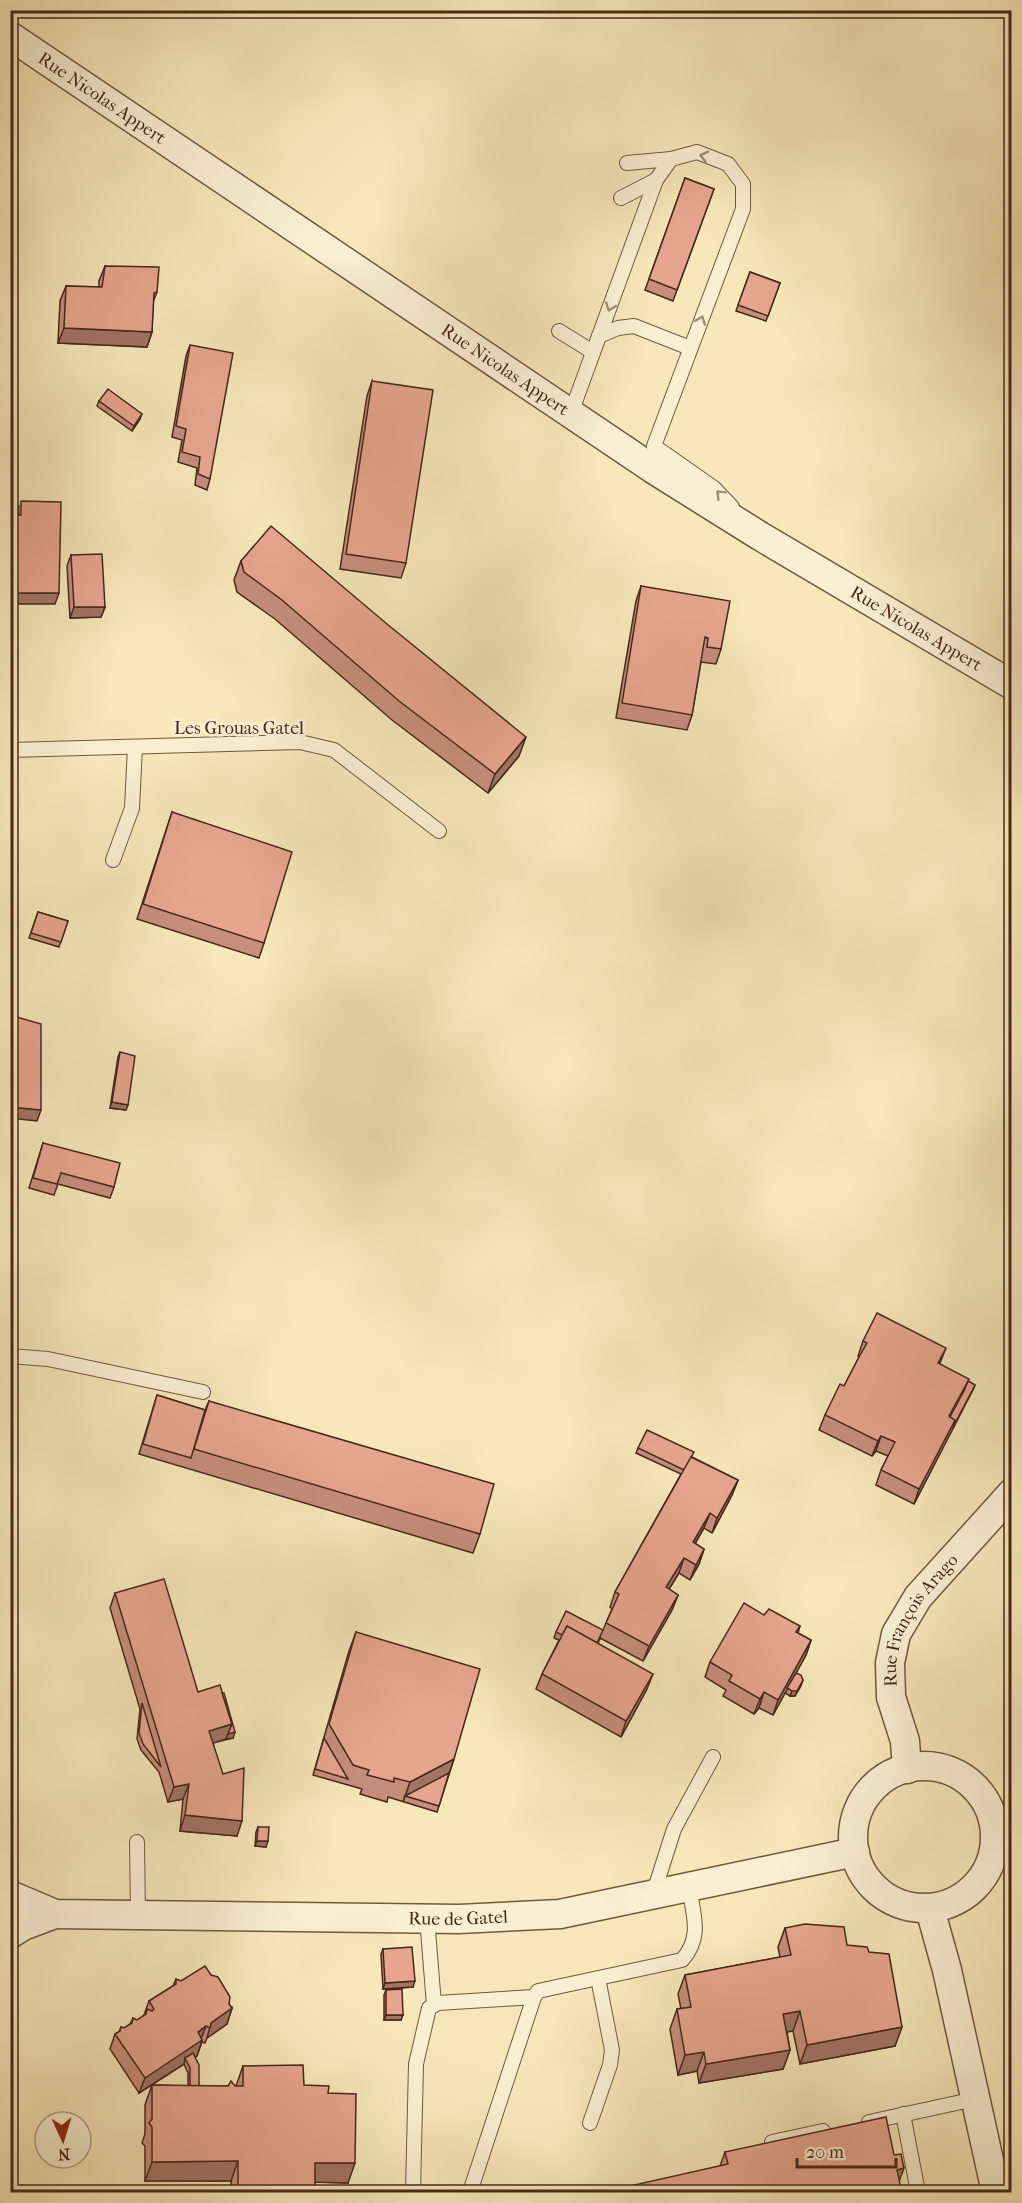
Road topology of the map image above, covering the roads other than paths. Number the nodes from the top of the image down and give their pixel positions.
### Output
1 (10, 36) edge
2 (671, 159) junction
3 (627, 163) dead end
4 (656, 180) junction
5 (621, 198) dead end
6 (560, 331) dead end
7 (599, 336) junction
8 (690, 348) junction
9 (593, 352) junction
10 (571, 412) junction
11 (760, 536) junction
12 (1011, 685) edge
13 (135, 747) junction
14 (10, 750) edge
15 (439, 831) dead end
16 (113, 860) dead end
17 (10, 1356) edge
18 (203, 1392) dead end
19 (1011, 1493) edge
20 (713, 1757) dead end
21 (907, 1769) junction
22 (1002, 1816) edge
23 (137, 1842) dead end
24 (855, 1852) junction
25 (689, 1887) junction
26 (653, 1894) junction
27 (10, 1895) edge
28 (930, 1909) junction
29 (56, 1914) junction
30 (138, 1914) junction
31 (427, 1918) junction
32 (10, 1934) edge
33 (598, 1978) junction
34 (534, 1996) junction
35 (434, 2005) junction
36 (975, 2099) junction
37 (903, 2114) junction
38 (590, 2123) dead end
39 (859, 2123) edge
40 (837, 2128) edge
41 (772, 2142) edge
42 (413, 2193) edge
43 (470, 2193) edge
44 (918, 2193) edge
45 (996, 2193) edge

1 - 10 street, Rue Nicolas Appert
2 - 3 lane
2 - 4 lane
8 -> 2 lane
4 - 5 lane
4 -> 7 lane
6 - 9 lane
7 - 8 lane
7 - 9 lane
11 -> 8 lane
9 - 10 lane
10 - 11 street, Rue Nicolas Appert
11 - 12 street, Rue Nicolas Appert
13 - 14 lane, Les Grouas Gatel
13 - 15 lane, Les Grouas Gatel
13 - 16 lane
17 - 18 lane
19 - 21 street, Rue François Arago
20 - 26 lane
21 - 22 street
21 - 24 street
22 - 28 street
23 - 30 lane
24 - 25 street, Rue de Gatel
24 - 28 street
25 - 26 street, Rue de Gatel
25 - 33 lane
26 - 31 street, Rue de Gatel
27 - 29 street, Rue de Gatel
28 - 36 street
29 - 30 street, Rue de Gatel
29 - 32 street, Rue de Gatel
30 - 31 street, Rue de Gatel
31 - 35 lane
33 - 34 lane
33 - 38 lane
34 - 35 lane
34 - 43 lane
35 - 42 lane
36 - 37 lane
36 - 45 street
37 - 39 lane
37 - 44 lane
40 - 41 lane

